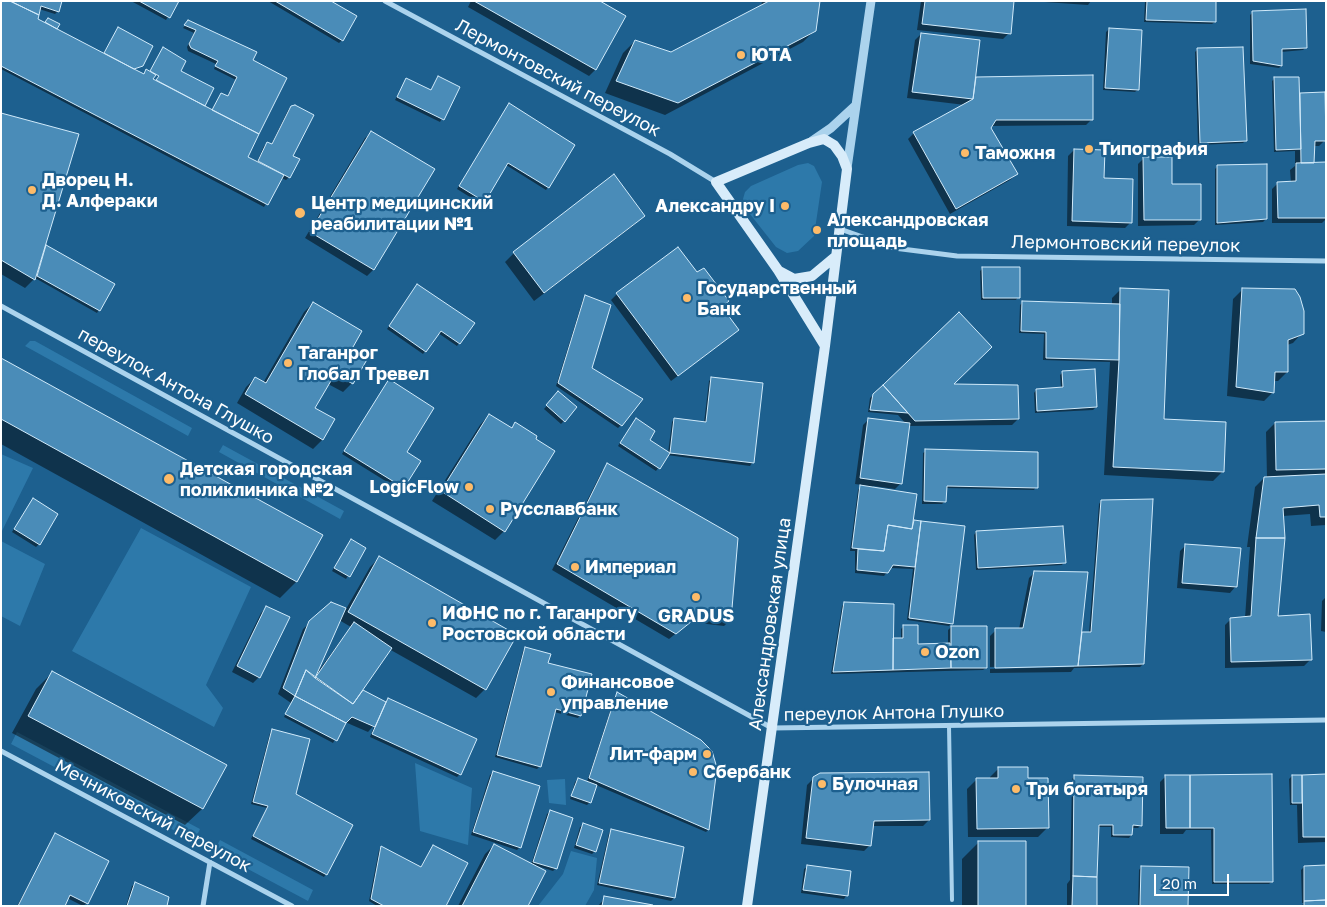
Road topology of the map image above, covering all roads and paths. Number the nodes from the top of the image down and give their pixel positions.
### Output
1 (384, 1) edge
2 (871, 1) edge
3 (856, 105) junction
4 (809, 143) junction
5 (847, 168) junction
6 (716, 182) junction
7 (839, 229) junction
8 (836, 256) junction
9 (1326, 261) edge
10 (778, 270) junction
11 (1, 306) edge
12 (825, 346) junction
13 (1326, 720) edge
14 (949, 726) junction
15 (772, 728) junction
16 (1, 751) edge
17 (210, 862) junction
18 (952, 900) dead end
19 (202, 906) edge
20 (292, 906) edge
21 (747, 906) edge

1 - 6 street, Лермонтовский переулок
2 - 3 street
3 - 4 street
3 - 5 street
4 - 5 main road
4 - 6 main road
5 - 7 main road
6 - 10 main road
7 - 8 main road
7 - 9 street, Лермонтовский переулок
8 - 10 main road
8 - 12 main road, Александровская улица
10 - 12 main road
11 - 15 street, переулок Антона Глушко
12 - 15 main road, Александровская улица
13 - 14 street, переулок Антона Глушко
14 - 15 street, переулок Антона Глушко
14 - 18 lane
15 - 21 main road, Александровская улица
16 - 17 street, Мечниковский переулок
17 - 19 street
17 - 20 street, Мечниковский переулок

